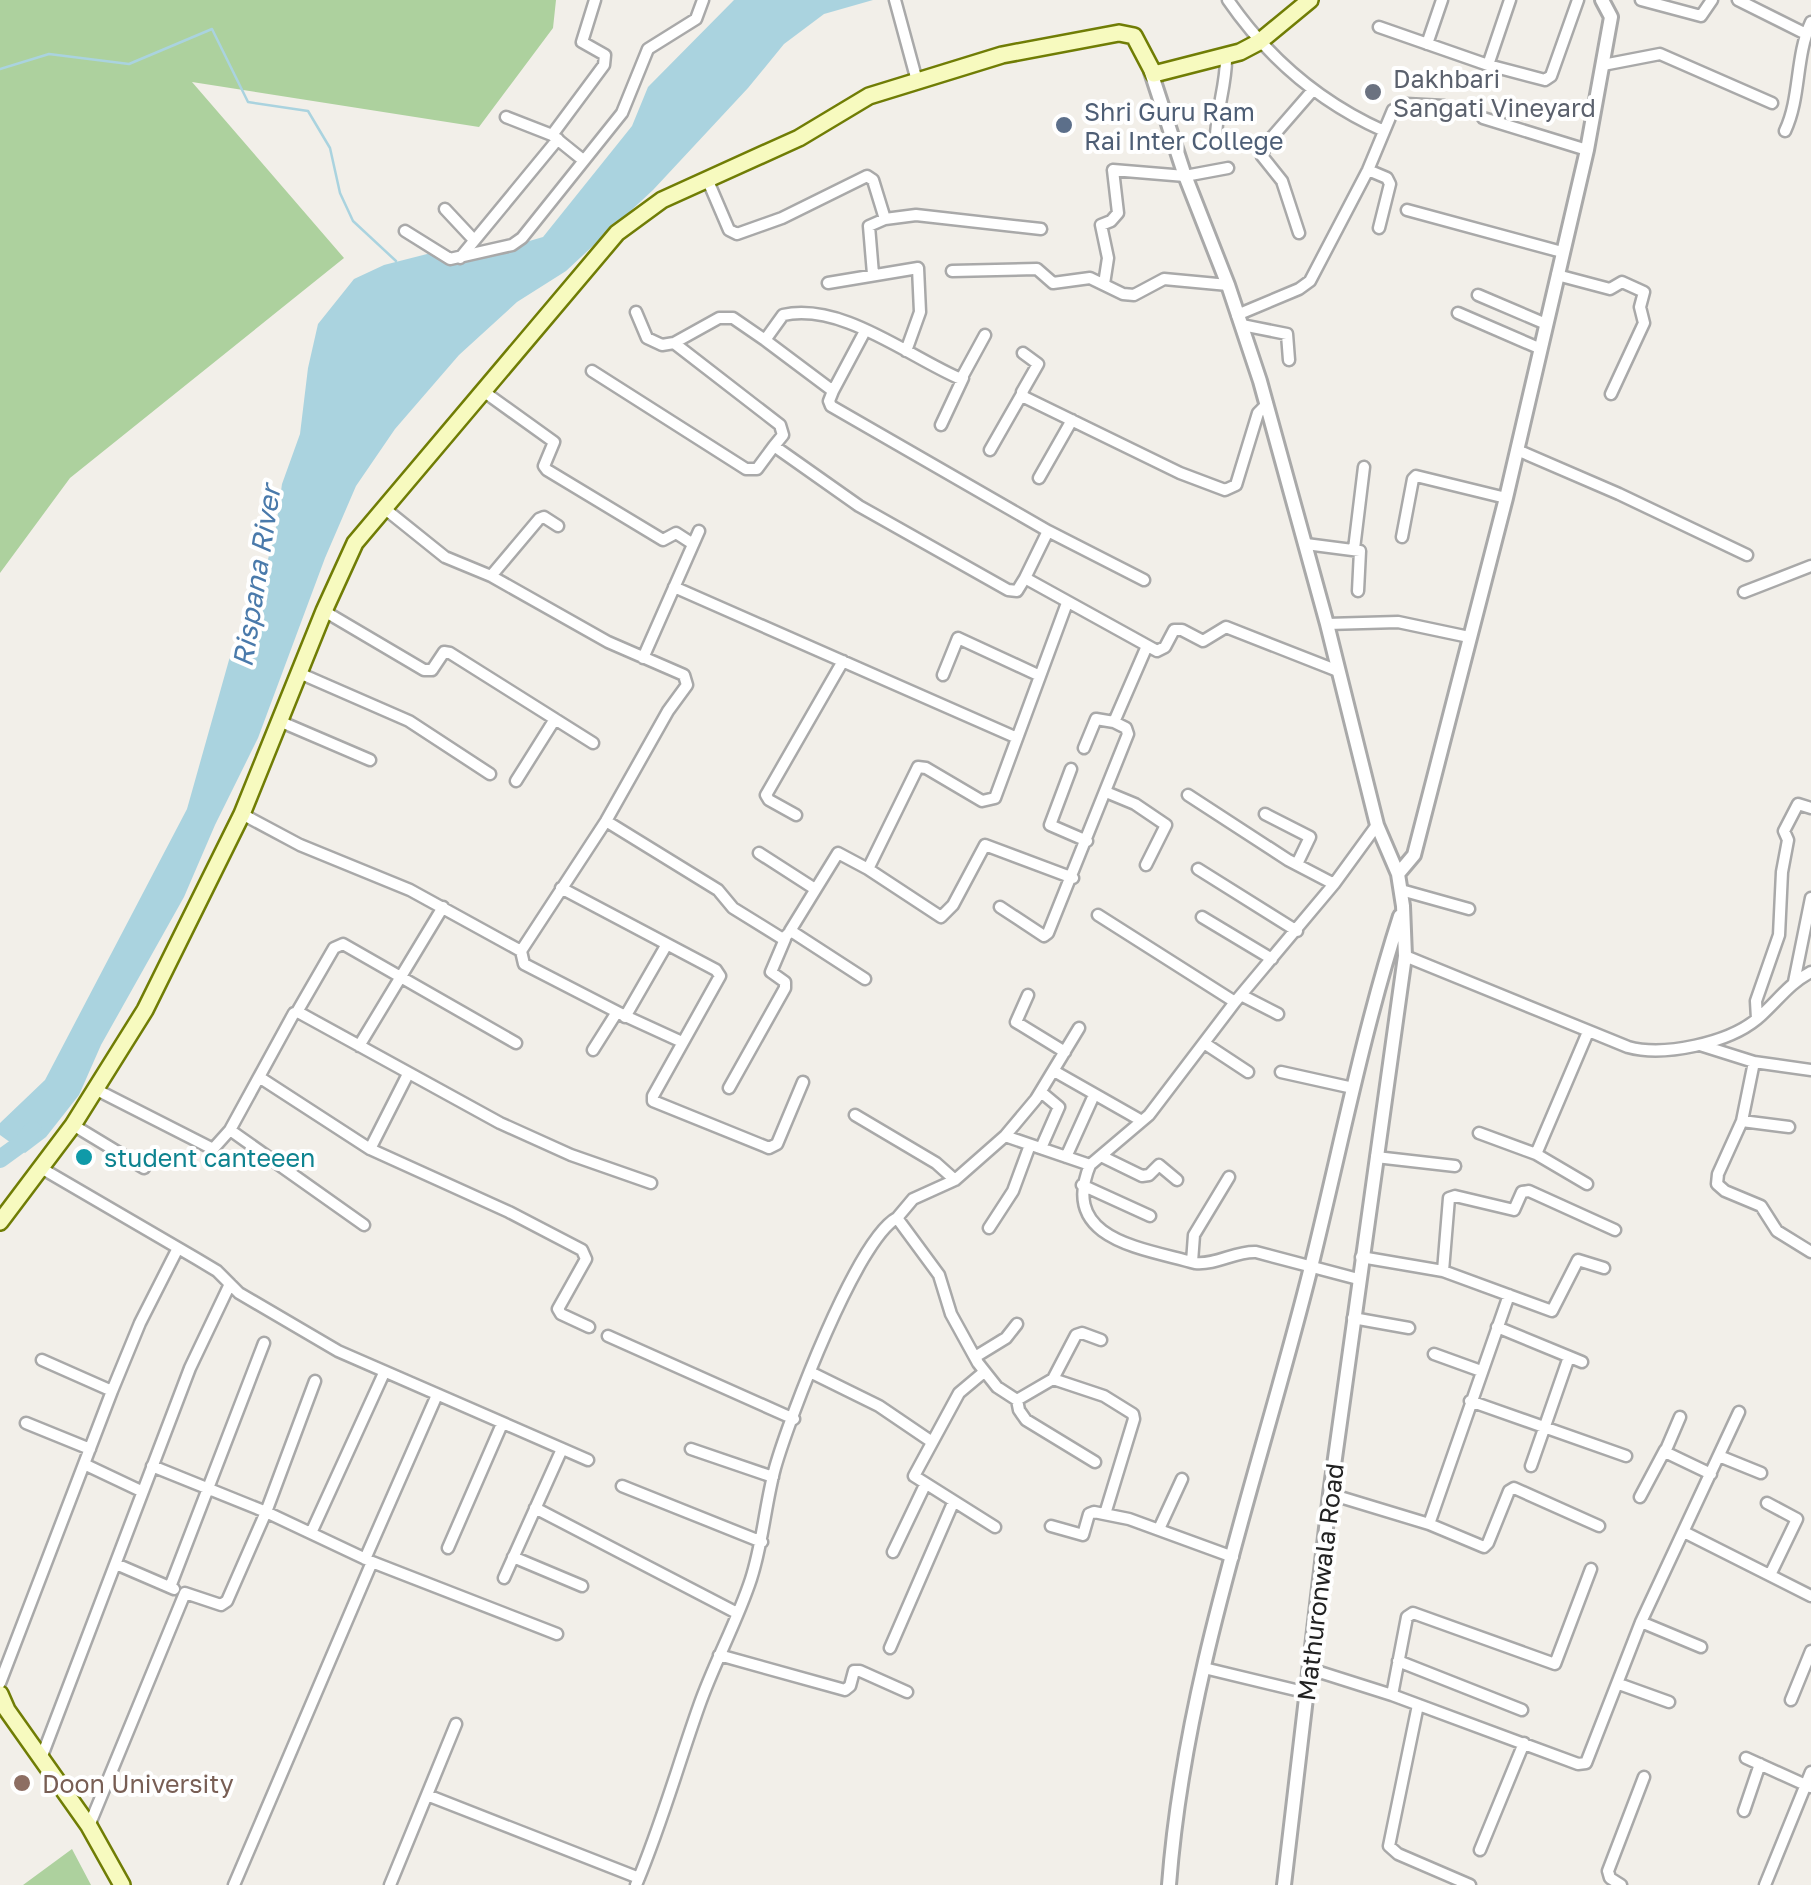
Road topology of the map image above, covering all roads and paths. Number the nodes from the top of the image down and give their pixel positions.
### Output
1 (595, 0) edge
2 (704, 0) edge
3 (895, 0) edge
4 (1228, 0) edge
5 (1310, 0) edge
6 (1442, 0) edge
7 (1510, 0) edge
8 (1578, 0) edge
9 (1642, 0) edge
10 (1712, 0) edge
11 (1738, 0) edge
12 (1769, 0) edge
13 (1607, 2) edge
14 (1763, 16) junction
15 (1811, 22) edge
16 (1379, 27) dead end
17 (1806, 34) junction
18 (1260, 42) junction
19 (1426, 44) junction
20 (1226, 56) junction
21 (1603, 65) junction
22 (1488, 66) junction
23 (1152, 72) junction
24 (916, 81) junction
25 (1312, 90) junction
26 (1772, 103) dead end
27 (1444, 106) dead end
28 (506, 117) dead end
29 (1483, 118) dead end
30 (1785, 130) dead end
31 (1384, 131) junction
32 (555, 137) junction
33 (1216, 142) dead end
34 (1587, 150) junction
35 (583, 160) junction
36 (1228, 168) dead end
37 (1368, 170) junction
38 (1185, 176) junction
39 (708, 181) junction
40 (445, 208) dead end
41 (1407, 210) dead end
42 (885, 219) junction
43 (1379, 228) dead end
44 (1041, 229) dead end
45 (405, 231) dead end
46 (1299, 233) dead end
47 (474, 240) junction
48 (1562, 252) junction
49 (459, 258) junction
50 (952, 270) dead end
51 (873, 274) junction
52 (1558, 275) junction
53 (828, 283) dead end
54 (1104, 284) junction
55 (1228, 285) junction
56 (1478, 295) dead end
57 (636, 312) dead end
58 (1458, 314) dead end
59 (1240, 320) junction
60 (1546, 324) junction
61 (864, 331) junction
62 (985, 335) dead end
63 (765, 340) junction
64 (674, 344) junction
65 (1541, 348) junction
66 (906, 351) junction
67 (1024, 353) dead end
68 (1289, 360) dead end
69 (592, 371) dead end
70 (963, 378) junction
71 (482, 391) junction
72 (833, 391) junction
73 (1022, 394) junction
74 (1611, 394) dead end
75 (1267, 404) junction
76 (1072, 420) junction
77 (940, 425) dead end
78 (774, 446) junction
79 (990, 450) dead end
80 (1517, 450) junction
81 (1364, 467) dead end
82 (1038, 478) dead end
83 (1506, 498) junction
84 (384, 508) junction
85 (558, 526) dead end
86 (699, 531) dead end
87 (1048, 531) junction
88 (1402, 537) dead end
89 (693, 544) junction
90 (1306, 544) junction
91 (1354, 549) junction
92 (1747, 555) dead end
93 (1811, 566) edge
94 (490, 576) junction
95 (1025, 578) junction
96 (1144, 580) dead end
97 (674, 587) junction
98 (1358, 590) dead end
99 (1744, 592) dead end
100 (1066, 603) junction
101 (324, 610) junction
102 (1328, 624) junction
103 (1469, 637) junction
104 (1147, 646) junction
105 (643, 658) junction
106 (843, 662) junction
107 (1338, 671) junction
108 (299, 673) junction
109 (944, 675) dead end
110 (1038, 675) junction
111 (555, 719) junction
112 (280, 722) junction
113 (1114, 722) junction
114 (1015, 736) junction
115 (592, 742) dead end
116 (1084, 748) dead end
117 (370, 760) dead end
118 (1071, 769) dead end
119 (490, 774) dead end
120 (516, 781) dead end
121 (1106, 792) junction
122 (1188, 795) dead end
123 (1811, 808) edge
124 (242, 814) junction
125 (1265, 814) dead end
126 (796, 815) dead end
127 (606, 820) junction
128 (1377, 824) junction
129 (1088, 841) junction
130 (759, 853) dead end
131 (1296, 864) junction
132 (1146, 865) dead end
133 (868, 869) junction
134 (1198, 869) dead end
135 (1398, 874) junction
136 (1072, 878) junction
137 (1334, 884) junction
138 (561, 888) junction
139 (815, 889) junction
140 (1401, 890) junction
141 (1811, 898) edge
142 (1403, 906) junction
143 (442, 907) junction
144 (1000, 907) dead end
145 (1470, 909) dead end
146 (1098, 914) dead end
147 (1202, 917) dead end
148 (1297, 931) junction
149 (787, 935) junction
150 (667, 944) junction
151 (521, 951) junction
152 (1405, 956) junction
153 (1272, 959) junction
154 (1811, 972) edge
155 (401, 977) junction
156 (864, 979) dead end
157 (1794, 982) junction
158 (1028, 996) dead end
159 (1238, 998) junction
160 (296, 1012) junction
161 (621, 1014) junction
162 (1278, 1014) dead end
163 (1756, 1019) junction
164 (1079, 1028) dead end
165 (1588, 1032) junction
166 (682, 1042) junction
167 (516, 1043) dead end
168 (1204, 1043) junction
169 (1699, 1044) junction
170 (359, 1046) junction
171 (593, 1050) dead end
172 (1065, 1052) junction
173 (1754, 1062) junction
174 (1811, 1070) edge
175 (1054, 1071) junction
176 (1248, 1072) dead end
177 (1281, 1072) dead end
178 (408, 1074) junction
179 (259, 1076) junction
180 (803, 1082) dead end
181 (729, 1088) dead end
182 (1353, 1088) junction
183 (97, 1090) junction
184 (1041, 1092) junction
185 (1094, 1095) junction
186 (855, 1115) dead end
187 (1142, 1121) junction
188 (1742, 1121) junction
189 (73, 1125) junction
190 (1789, 1128) dead end
191 (230, 1130) junction
192 (1479, 1133) dead end
193 (1005, 1136) junction
194 (1035, 1146) junction
195 (370, 1149) junction
196 (1536, 1154) junction
197 (1101, 1156) junction
198 (1376, 1156) junction
199 (1066, 1157) junction
200 (1090, 1165) junction
201 (1455, 1166) dead end
202 (41, 1168) junction
203 (144, 1168) dead end
204 (1228, 1177) dead end
205 (954, 1180) junction
206 (1177, 1180) dead end
207 (651, 1183) dead end
208 (1586, 1184) dead end
209 (1082, 1185) junction
210 (1150, 1216) dead end
211 (897, 1218) junction
212 (0, 1222) edge
213 (364, 1225) dead end
214 (990, 1228) dead end
215 (1615, 1230) dead end
216 (1811, 1235) edge
217 (178, 1248) junction
218 (1808, 1250) edge
219 (1361, 1257) junction
220 (1192, 1262) junction
221 (1310, 1268) junction
222 (1604, 1268) dead end
223 (1443, 1270) junction
224 (1358, 1279) junction
225 (230, 1284) junction
226 (1510, 1294) junction
227 (1353, 1318) junction
228 (1017, 1324) dead end
229 (588, 1326) dead end
230 (1497, 1327) junction
231 (1409, 1328) dead end
232 (608, 1336) dead end
233 (1101, 1340) dead end
234 (264, 1343) dead end
235 (1434, 1354) dead end
236 (975, 1357) junction
237 (1570, 1357) junction
238 (42, 1360) dead end
239 (1582, 1362) dead end
240 (1481, 1371) junction
241 (810, 1372) junction
242 (984, 1372) junction
243 (384, 1373) junction
244 (1052, 1379) junction
245 (315, 1380) dead end
246 (112, 1391) junction
247 (437, 1395) junction
248 (1018, 1400) junction
249 (1470, 1402) junction
250 (1739, 1412) dead end
251 (1680, 1417) dead end
252 (794, 1419) junction
253 (26, 1423) dead end
254 (502, 1424) junction
255 (1545, 1428) junction
256 (932, 1442) junction
257 (90, 1449) junction
258 (562, 1449) junction
259 (690, 1449) dead end
260 (1665, 1450) junction
261 (1626, 1456) dead end
262 (1719, 1456) junction
263 (588, 1460) dead end
264 (1094, 1462) dead end
265 (84, 1464) junction
266 (152, 1466) junction
267 (1531, 1466) dead end
268 (1761, 1473) dead end
269 (1711, 1474) junction
270 (773, 1477) junction
271 (1182, 1479) dead end
272 (622, 1486) dead end
273 (925, 1486) junction
274 (208, 1488) junction
275 (142, 1491) junction
276 (1330, 1494) junction
277 (1640, 1497) dead end
278 (953, 1503) junction
279 (1767, 1503) dead end
280 (535, 1508) junction
281 (266, 1512) junction
282 (1105, 1514) junction
283 (1429, 1524) junction
284 (1051, 1526) dead end
285 (1599, 1526) dead end
286 (995, 1527) dead end
287 (1159, 1529) junction
288 (1684, 1532) junction
289 (311, 1533) junction
290 (762, 1542) junction
291 (448, 1548) dead end
292 (892, 1552) dead end
293 (513, 1557) junction
294 (1233, 1557) junction
295 (368, 1561) junction
296 (116, 1564) junction
297 (1591, 1569) dead end
298 (1770, 1575) junction
299 (504, 1578) dead end
300 (582, 1586) dead end
301 (170, 1587) junction
302 (185, 1593) junction
303 (1811, 1596) edge
304 (738, 1613) junction
305 (1642, 1622) junction
306 (557, 1634) dead end
307 (1701, 1647) dead end
308 (890, 1648) dead end
309 (1811, 1651) edge
310 (718, 1655) junction
311 (1398, 1662) junction
312 (1204, 1668) junction
313 (1310, 1669) junction
314 (0, 1684) edge
315 (1619, 1684) junction
316 (907, 1692) dead end
317 (1308, 1693) junction
318 (0, 1694) edge
319 (1392, 1694) junction
320 (1790, 1700) dead end
321 (1669, 1702) dead end
322 (1418, 1705) junction
323 (1522, 1710) dead end
324 (456, 1724) dead end
325 (1524, 1744) junction
326 (42, 1756) junction
327 (1746, 1758) dead end
328 (1760, 1764) junction
329 (1811, 1772) edge
330 (1644, 1777) dead end
331 (1808, 1786) edge
332 (427, 1794) junction
333 (1744, 1811) dead end
334 (90, 1826) junction
335 (1480, 1850) dead end
336 (638, 1882) edge
337 (122, 1885) edge
338 (234, 1885) edge
339 (390, 1885) edge
340 (1168, 1885) edge
341 (1284, 1885) edge
342 (1470, 1885) edge
343 (1621, 1885) edge
344 (1766, 1885) edge

1 - 32 street
2 - 35 street
3 - 24 street
4 - 18 street
5 - 18 main road
6 - 19 street
7 - 22 street
8 - 22 street
9 - 10 street
11 - 14 street
12 - 14 street
13 - 21 street
14 - 17 street
15 - 17 street
16 - 19 street
17 - 30 street
18 - 20 main road
18 - 25 street
19 - 22 street
20 - 23 main road
20 - 33 street
21 - 26 street
21 - 34 street
23 - 24 main road
23 - 38 street, Mathuronwala Road
24 - 39 main road
25 - 31 street
25 - 46 street
27 - 31 street
28 - 32 street
29 - 34 street
31 - 37 street
32 - 35 street
32 - 47 street
34 - 48 street
35 - 49 street
36 - 38 street
37 - 43 street
37 - 59 street
38 - 54 street
38 - 55 street, Mathuronwala Road
39 - 42 street
39 - 71 main road
40 - 47 street
41 - 48 street
42 - 44 street
42 - 51 street
45 - 49 street
47 - 49 street
48 - 52 street
50 - 54 street
51 - 53 street
51 - 66 street
52 - 60 street
52 - 74 street
54 - 55 street
55 - 59 street, Mathuronwala Road
56 - 60 street
57 - 64 street
58 - 65 street
59 - 68 street
59 - 75 street, Mathuronwala Road
60 - 65 street
61 - 63 street
61 - 66 street
61 - 72 street
62 - 70 street
63 - 64 street
63 - 72 street
64 - 78 street
65 - 80 street
66 - 70 street
67 - 73 street
69 - 78 street
70 - 77 street
71 - 84 main road
71 - 89 street
72 - 87 street
73 - 76 street
73 - 79 street
75 - 76 street
75 - 90 street, Mathuronwala Road
76 - 82 street
78 - 95 street
80 - 83 street
80 - 92 street
81 - 91 street
83 - 88 street
83 - 103 street
84 - 94 street
84 - 101 main road
85 - 94 street
86 - 89 street
87 - 95 street
87 - 96 street
89 - 97 street
90 - 91 street
90 - 102 street, Mathuronwala Road
91 - 98 street
93 - 99 street
94 - 105 street
95 - 100 street
97 - 105 street
97 - 106 street
100 - 104 street
100 - 110 street
101 - 108 main road
101 - 111 street
102 - 103 street
102 - 107 street, Mathuronwala Road
103 - 135 street
104 - 107 street
104 - 113 street
105 - 127 street
106 - 114 street
106 - 126 street
107 - 128 street, Mathuronwala Road
108 - 112 main road
108 - 119 street
109 - 110 street
110 - 114 street
111 - 115 street
111 - 120 street
112 - 117 street
112 - 124 main road
113 - 116 street
113 - 121 street
114 - 133 street
118 - 129 street
121 - 129 street
121 - 132 street
122 - 131 street
123 - 163 street
124 - 143 street
124 - 183 main road
125 - 131 street
127 - 138 street
127 - 149 street
128 - 135 street, Mathuronwala Road
128 - 137 street
129 - 136 street
130 - 139 street
131 - 137 street
133 - 136 street
133 - 139 street
134 - 148 street
135 - 140 street, Mathuronwala Road
136 - 144 street
137 - 148 street
138 - 150 street
138 - 151 street
139 - 149 street
140 - 142 street, Mathuronwala Road
140 - 145 street
141 - 157 street
142 - 152 street, Mathuronwala Road
142 - 182 street
143 - 151 street
143 - 155 street
146 - 159 street
147 - 153 street
148 - 153 street
149 - 156 street
149 - 181 street
150 - 161 street
150 - 166 street
151 - 161 street
152 - 165 street
152 - 198 street, Mathuronwala Road
153 - 159 street
154 - 157 street
155 - 160 street
155 - 167 street
155 - 170 street
157 - 163 street
158 - 172 street
159 - 162 street
159 - 168 street
160 - 170 street
160 - 179 street
161 - 166 street
161 - 171 street
163 - 169 street
164 - 172 street
165 - 169 street
165 - 196 street
166 - 180 street
168 - 176 street
168 - 187 street
169 - 173 street
170 - 178 street
172 - 175 street
173 - 174 street
173 - 188 street
175 - 184 street
175 - 185 street
177 - 182 street
178 - 195 street
178 - 207 street
179 - 191 street
179 - 195 street
182 - 221 street
183 - 189 main road
183 - 191 street
184 - 193 street
184 - 194 street
185 - 187 street
185 - 199 street
186 - 205 street
187 - 197 street
188 - 190 street
188 - 218 street
189 - 202 main road
189 - 203 street
191 - 213 street
192 - 196 street
193 - 194 street
193 - 205 street
194 - 199 street
194 - 214 street
195 - 229 street
196 - 208 street
197 - 200 street
197 - 206 street
198 - 201 street
198 - 219 street, Mathuronwala Road
199 - 200 street
200 - 209 street
202 - 212 main road
202 - 217 street
204 - 220 street
205 - 211 street
209 - 210 street
209 - 220 street
211 - 236 street
211 - 241 street
215 - 223 street
216 - 218 street
217 - 225 street
217 - 246 street
219 - 223 street
219 - 224 street, Mathuronwala Road
220 - 221 street
221 - 224 street
221 - 294 street
222 - 226 street
223 - 226 street
224 - 227 street, Mathuronwala Road
225 - 243 street
225 - 266 street
226 - 230 street
227 - 231 street
227 - 276 street, Mathuronwala Road
228 - 236 street
230 - 237 street
230 - 240 street
232 - 252 street
233 - 244 street
234 - 274 street
235 - 240 street
236 - 242 street
237 - 239 street
237 - 255 street
238 - 246 street
240 - 249 street
241 - 252 street
241 - 256 street
242 - 248 street
242 - 256 street
243 - 247 street
243 - 289 street
244 - 248 street
244 - 282 street
245 - 281 street
246 - 257 street
247 - 254 street
247 - 295 street
248 - 264 street
249 - 255 street
249 - 283 street
250 - 262 street
251 - 260 street
252 - 270 street
253 - 257 street
254 - 258 street
254 - 291 street
255 - 261 street
255 - 267 street
256 - 273 street
257 - 265 street
258 - 263 street
258 - 280 street
259 - 270 street
260 - 269 street
260 - 277 street
262 - 268 street
262 - 269 street
265 - 275 street
265 - 314 street
266 - 274 street
266 - 275 street
269 - 288 street
270 - 290 street
271 - 287 street
272 - 290 street
273 - 278 street
273 - 292 street
274 - 281 street
274 - 301 street
275 - 296 street
276 - 283 street
276 - 313 street, Mathuronwala Road
278 - 286 street
278 - 308 street
279 - 298 street
280 - 293 street
280 - 304 street
281 - 289 street
281 - 302 street
282 - 284 street
282 - 287 street
283 - 285 street
287 - 294 street
288 - 298 street
288 - 305 street
289 - 295 street
290 - 304 street
293 - 299 street
293 - 300 street
294 - 312 street
295 - 306 street
295 - 338 street
296 - 301 street
296 - 326 street
297 - 311 street
298 - 303 street
301 - 302 street
302 - 334 street
304 - 310 street
305 - 307 street
305 - 315 street
309 - 320 street
310 - 316 street
310 - 336 street
311 - 319 street
311 - 323 street
312 - 317 street
312 - 340 street
313 - 317 street, Mathuronwala Road
313 - 319 street
315 - 321 street
315 - 325 street
317 - 341 street, Mathuronwala Road
318 - 326 main road
319 - 322 street
322 - 325 street
322 - 342 street
324 - 332 street
325 - 335 street
326 - 334 main road
327 - 328 street
328 - 331 street
328 - 333 street
329 - 331 street
330 - 343 street
331 - 344 street
332 - 336 street
332 - 339 street
334 - 337 main road

